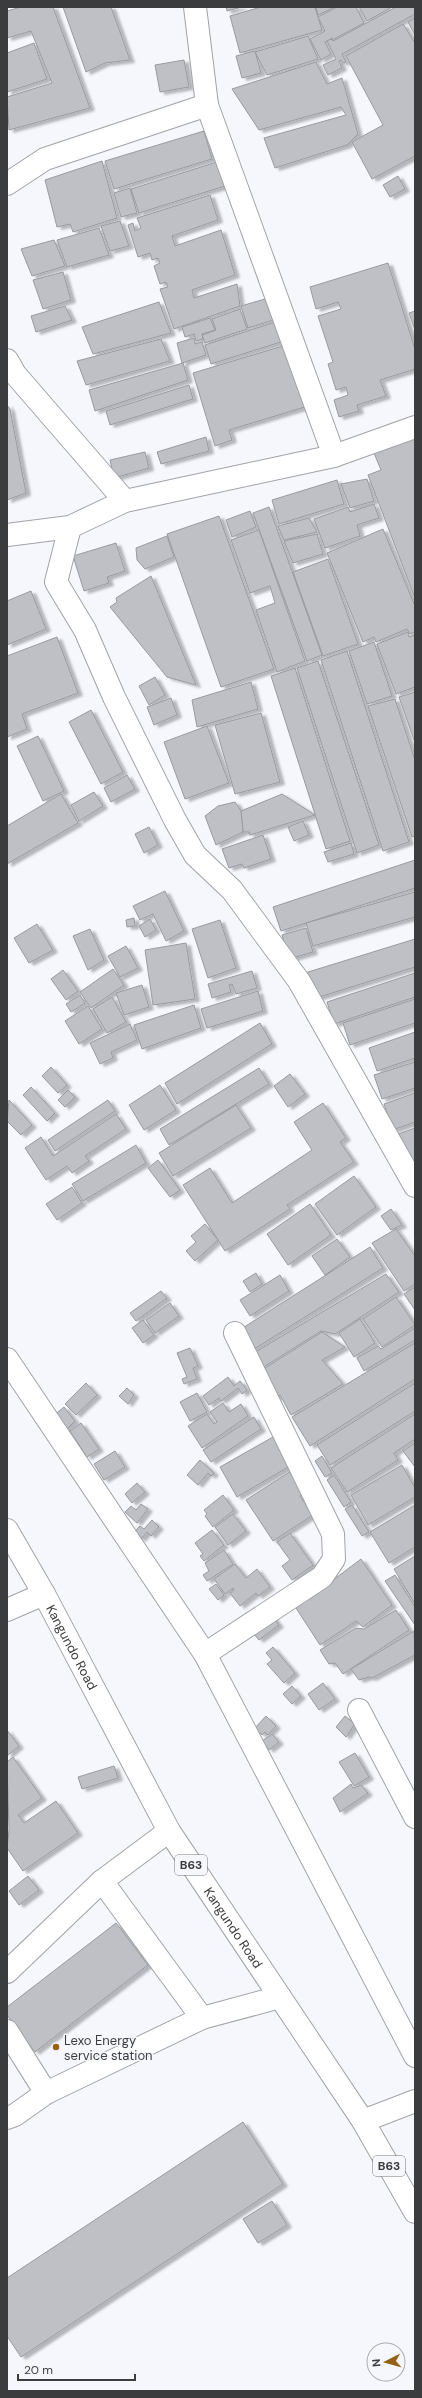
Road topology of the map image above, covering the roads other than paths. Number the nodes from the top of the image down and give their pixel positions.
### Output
1 (195, 7) edge
2 (207, 105) junction
3 (7, 184) edge
4 (7, 360) edge
5 (415, 427) edge
6 (334, 456) junction
7 (125, 501) junction
8 (70, 527) junction
9 (7, 535) edge
10 (415, 1186) edge
11 (235, 1333) dead end
12 (7, 1359) edge
13 (7, 1530) edge
14 (44, 1594) junction
15 (7, 1610) edge
16 (205, 1654) junction
17 (359, 1710) dead end
18 (415, 1817) edge
19 (169, 1831) junction
20 (102, 1880) junction
21 (7, 1972) edge
22 (280, 1996) junction
23 (202, 2018) junction
24 (7, 2031) edge
25 (415, 2056) edge
26 (46, 2093) junction
27 (415, 2101) edge
28 (7, 2118) edge
29 (363, 2120) junction
30 (415, 2212) edge

1 - 2 main road
2 - 3 main road
2 - 6 main road
4 - 7 main road
5 - 6 main road
6 - 7 main road
7 - 8 main road
8 - 9 main road
8 - 10 main road
11 - 16 main road
12 - 16 main road
13 - 14 main road, Kangundo Road / B63
14 - 15 main road
14 - 19 main road, Kangundo Road / B63
16 - 25 main road
17 - 18 main road
19 - 20 main road
19 - 22 main road, Kangundo Road / B63
20 - 21 main road
20 - 23 main road
22 - 23 main road
22 - 29 main road, Kangundo Road / B63
23 - 26 main road
24 - 26 main road
26 - 28 main road
27 - 29 main road
29 - 30 main road, Kangundo Road / B63

